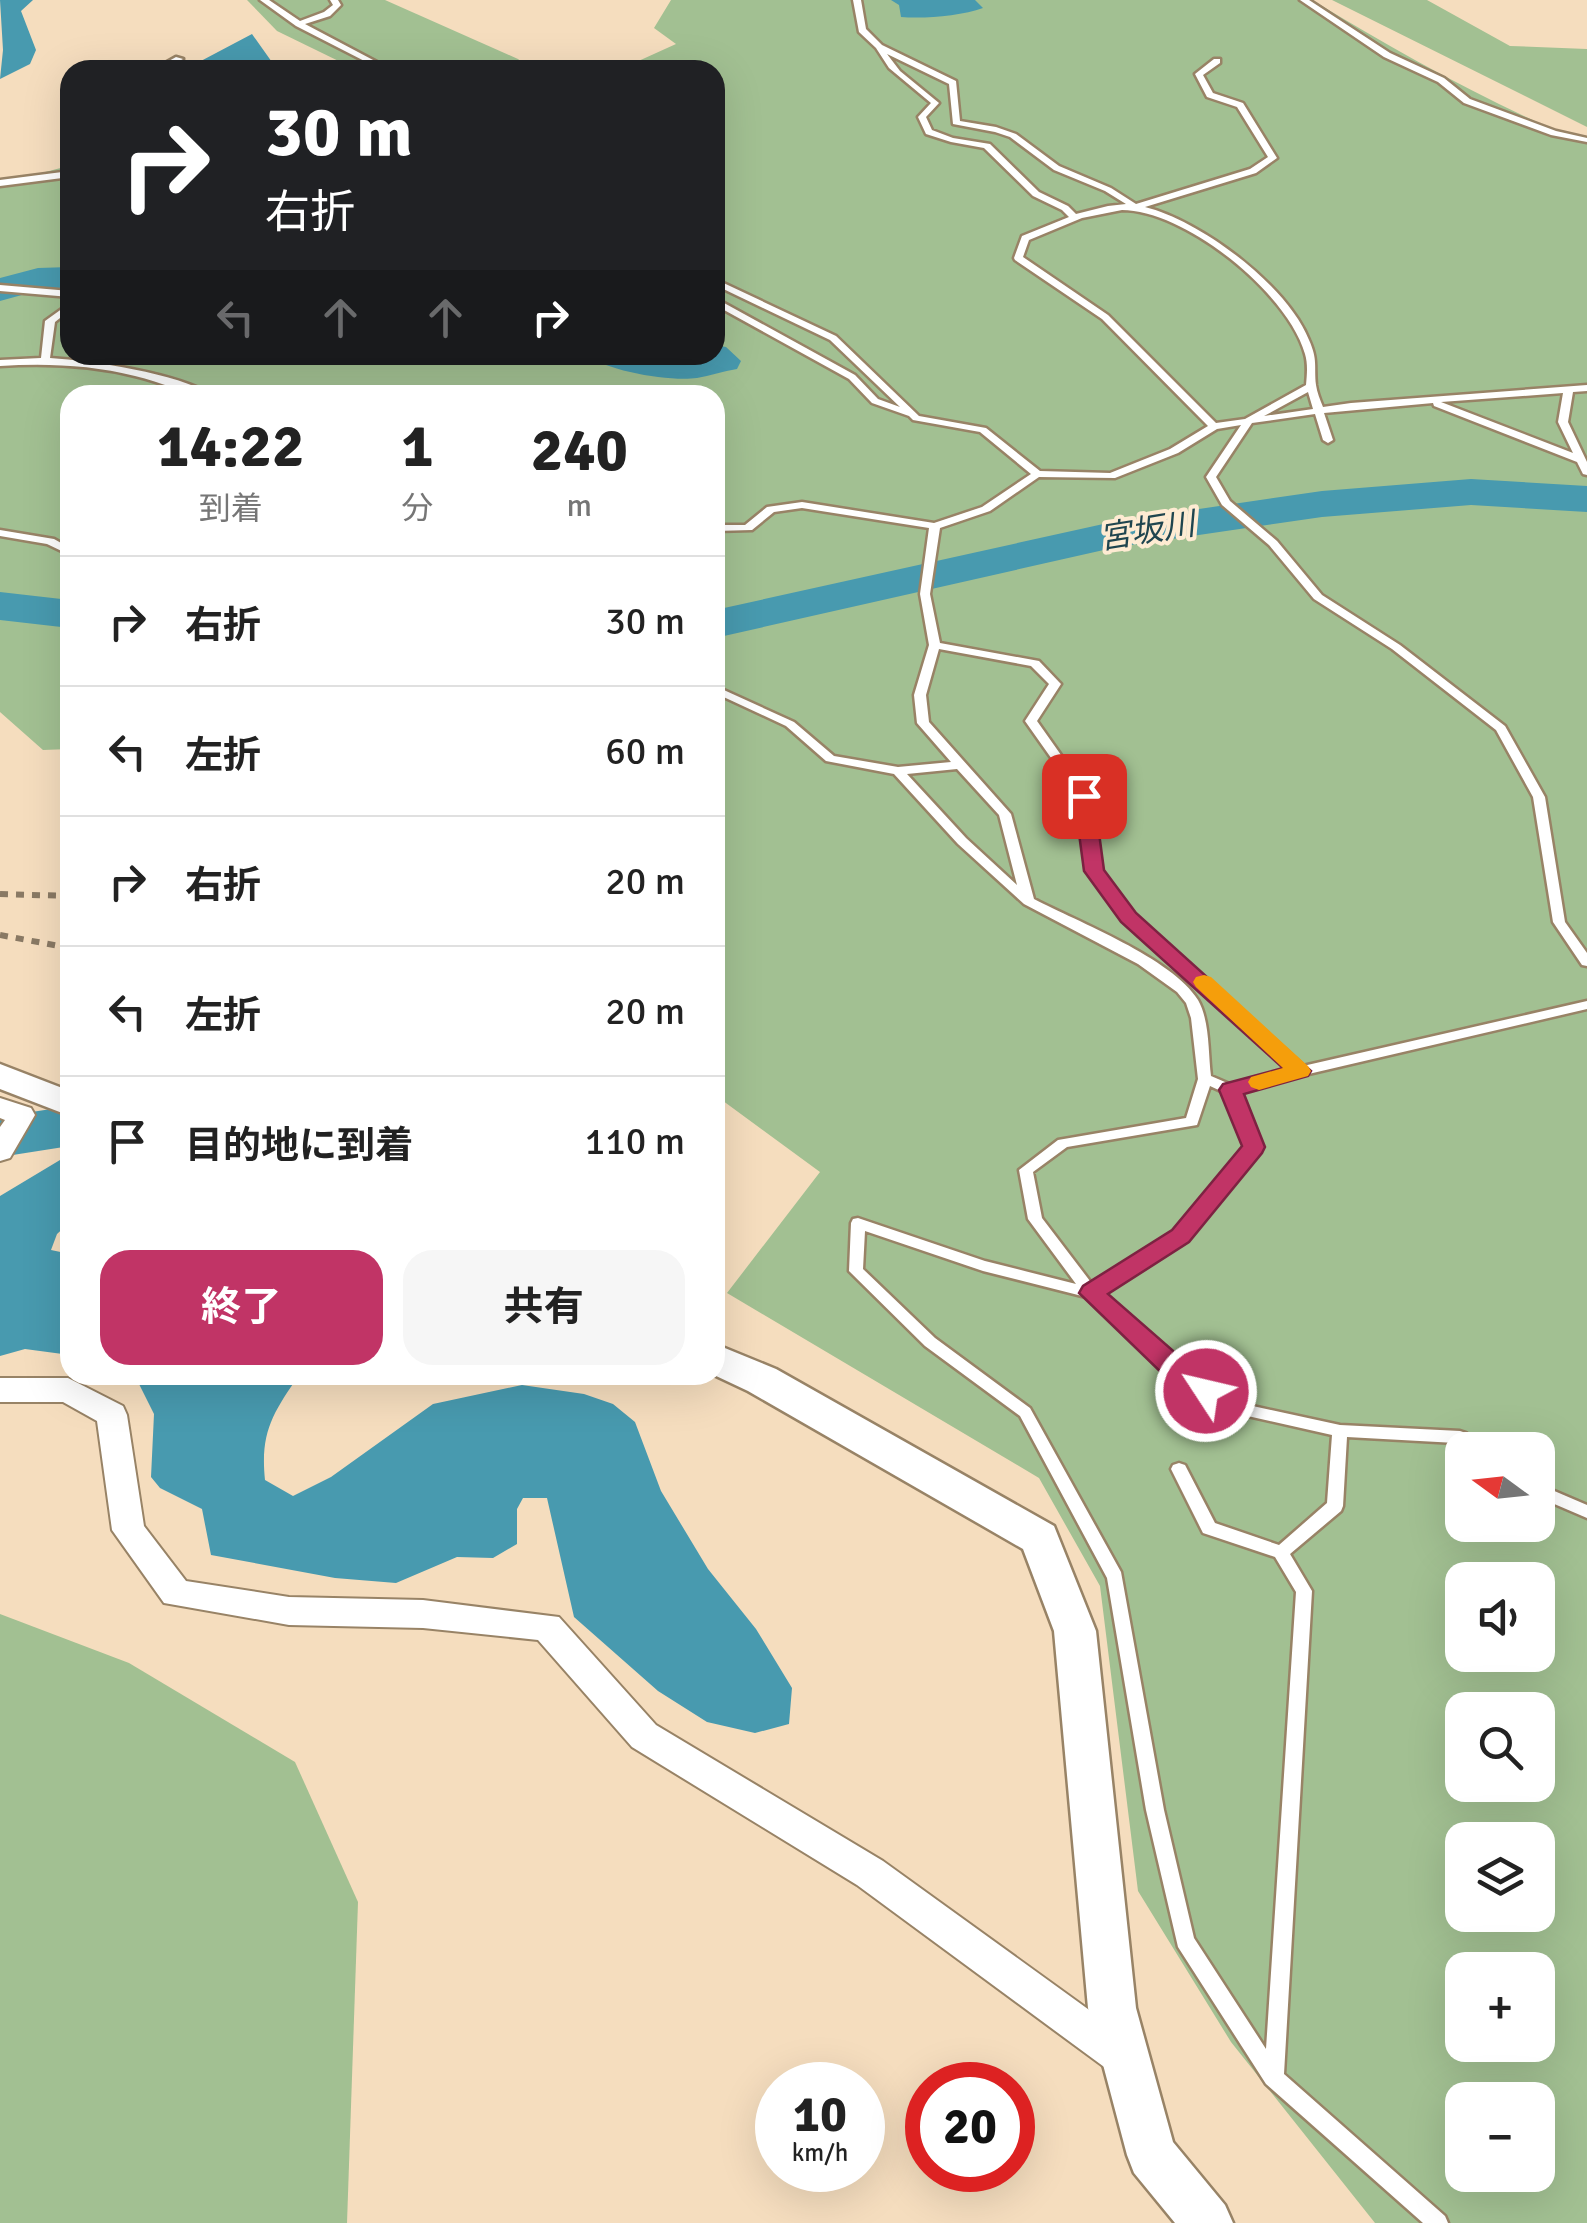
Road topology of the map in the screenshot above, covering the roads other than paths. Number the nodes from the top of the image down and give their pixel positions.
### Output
1 (264, 0) edge
2 (347, 0) edge
3 (857, 0) edge
4 (1304, 0) edge
5 (335, 2) edge
6 (299, 24) junction
7 (879, 46) junction
8 (369, 60) edge
9 (1217, 61) dead end
10 (1587, 140) edge
11 (60, 174) edge
12 (0, 183) edge
13 (1135, 207) junction
14 (1074, 218) junction
15 (725, 287) edge
16 (0, 288) edge
17 (60, 293) edge
18 (725, 307) edge
19 (60, 314) edge
20 (46, 358) junction
21 (60, 360) edge
22 (0, 363) edge
23 (88, 365) edge
24 (177, 385) edge
25 (1312, 386) junction
26 (1587, 389) edge
27 (1568, 390) junction
28 (1433, 402) junction
29 (1321, 410) junction
30 (916, 418) junction
31 (1250, 420) junction
32 (1214, 426) junction
33 (1328, 440) dead end
34 (1580, 460) junction
35 (1587, 472) edge
36 (1037, 474) junction
37 (935, 526) junction
38 (725, 528) edge
39 (0, 533) edge
40 (60, 546) edge
41 (935, 645) junction
42 (725, 695) edge
43 (960, 765) junction
44 (898, 771) junction
45 (1028, 901) junction
46 (1587, 962) edge
47 (1587, 1005) edge
48 (1300, 1071) junction
49 (0, 1076) edge
50 (1205, 1079) junction
51 (1231, 1090) junction
52 (60, 1100) edge
53 (0, 1108) edge
54 (0, 1151) edge
55 (1091, 1293) junction
56 (725, 1363) edge
57 (0, 1390) edge
58 (1340, 1431) junction
59 (1445, 1435) edge
60 (1178, 1469) dead end
61 (1555, 1498) edge
62 (1587, 1512) edge
63 (1281, 1552) junction
64 (1126, 2060) junction
65 (1274, 2077) junction
66 (1207, 2223) edge
67 (1438, 2223) edge

1 - 6 lane
2 - 5 lane
3 - 7 lane
4 - 10 lane
5 - 6 lane
6 - 8 lane
7 - 13 lane
7 - 14 lane
9 - 13 lane
11 - 12 lane
13 - 14 lane
13 - 25 lane
14 - 32 lane
15 - 30 lane
16 - 17 lane
18 - 30 lane
19 - 20 lane
20 - 21 lane
20 - 22 lane
23 - 24 lane
25 - 29 lane
25 - 31 lane
26 - 27 lane
27 - 28 lane
27 - 34 lane
28 - 29 lane
28 - 34 lane
29 - 31 lane
29 - 33 lane
30 - 36 lane
31 - 32 lane
31 - 46 lane
32 - 36 lane
34 - 35 lane
36 - 37 lane
37 - 38 lane
37 - 41 lane
39 - 40 lane
41 - 43 lane
41 - 48 lane
42 - 44 lane
43 - 44 lane
43 - 45 lane
44 - 45 lane
45 - 50 lane
47 - 48 lane
48 - 51 lane
49 - 52 street
50 - 51 lane
50 - 55 lane
51 - 55 lane
53 - 54 street
55 - 58 lane
55 - 65 lane
56 - 64 street
57 - 64 street
58 - 59 lane
58 - 63 lane
60 - 63 lane
61 - 62 lane
63 - 65 lane
64 - 66 street
65 - 67 lane

